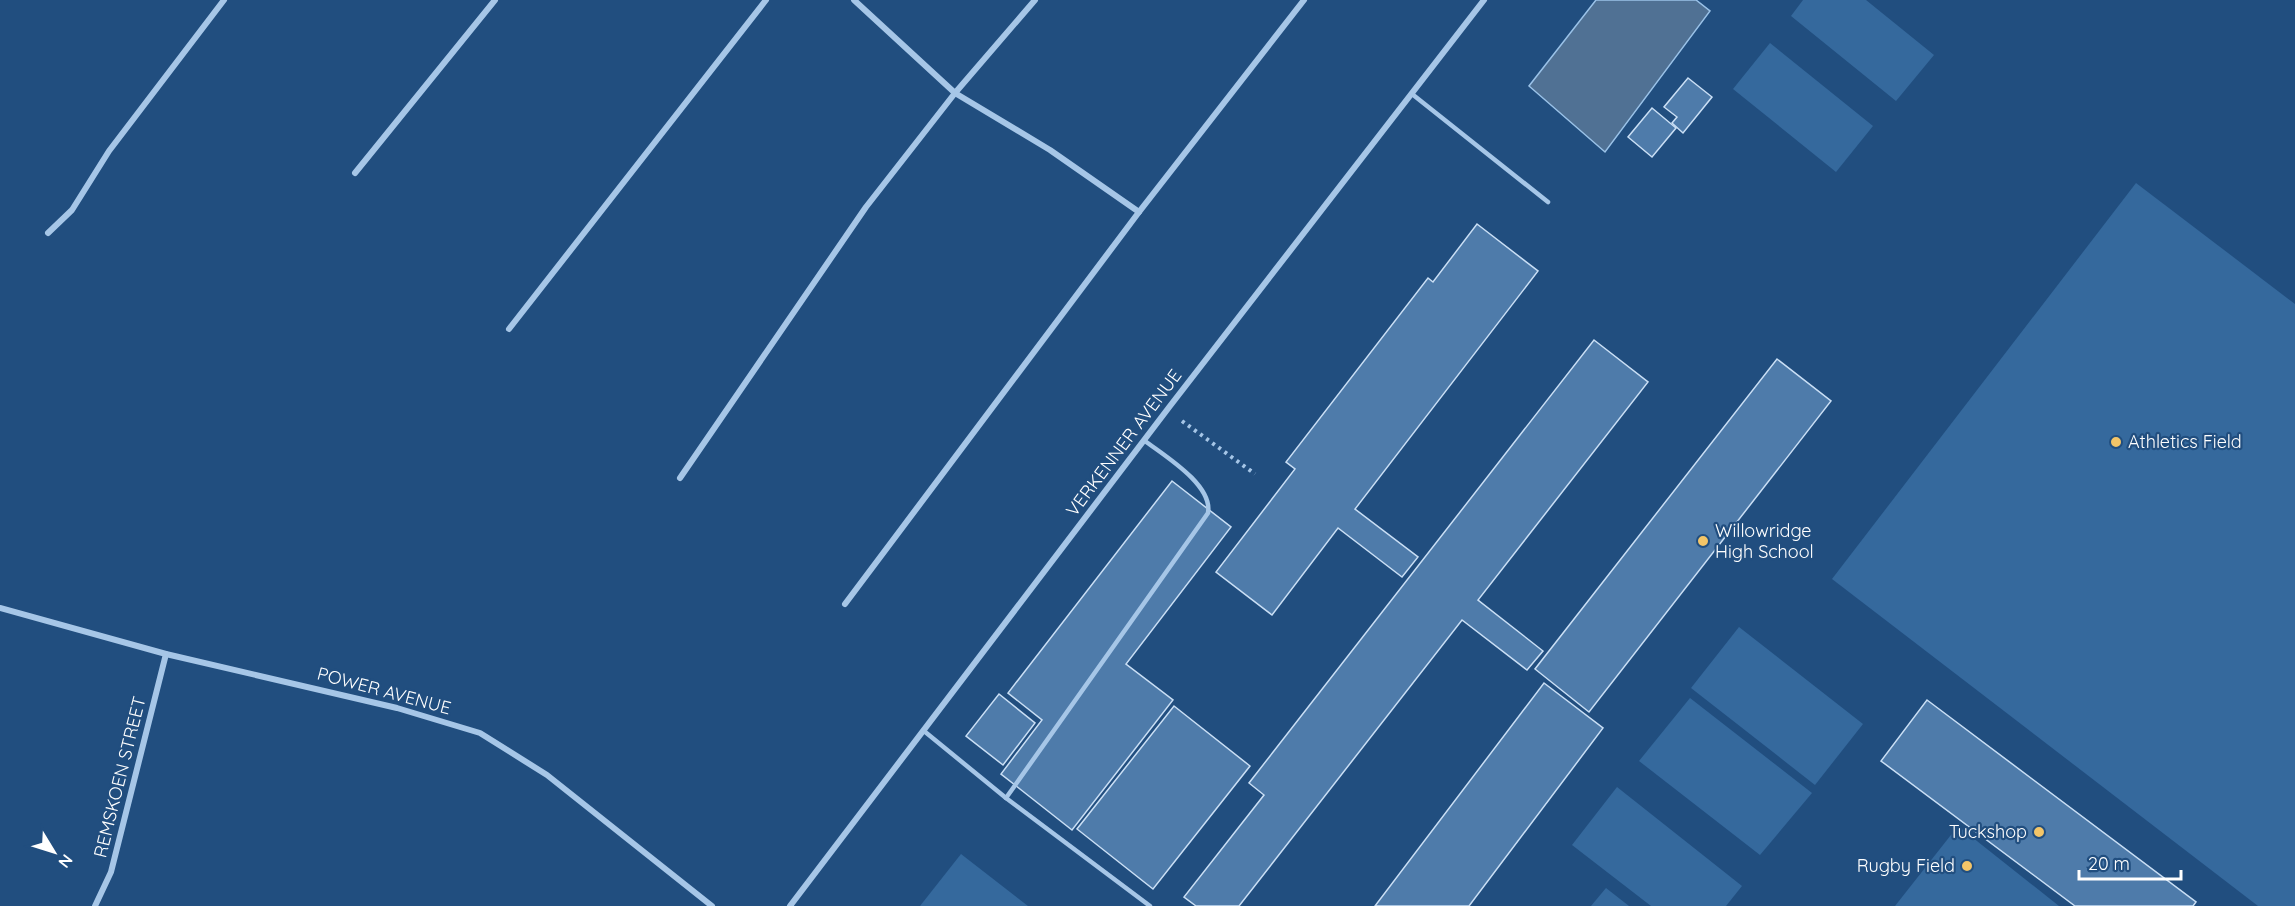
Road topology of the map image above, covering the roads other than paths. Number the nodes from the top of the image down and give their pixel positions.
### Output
1 (224, 0) edge
2 (495, 0) edge
3 (766, 0) edge
4 (854, 0) edge
5 (1035, 0) edge
6 (1304, 0) edge
7 (1484, 0) edge
8 (955, 93) junction
9 (1412, 94) junction
10 (355, 173) dead end
11 (1548, 202) dead end
12 (1139, 212) junction
13 (48, 233) dead end
14 (509, 328) dead end
15 (1144, 441) junction
16 (680, 478) dead end
17 (845, 604) dead end
18 (0, 608) edge
19 (166, 654) junction
20 (924, 731) junction
21 (1006, 798) junction
22 (95, 906) edge
23 (712, 906) edge
24 (790, 906) edge
25 (1150, 906) edge

1 - 13 street
2 - 10 street
3 - 14 street
4 - 8 street
5 - 8 street
6 - 12 street
7 - 9 street, VERKENNER AVENUE
8 - 12 street
8 - 16 street
9 - 11 lane
9 - 15 street, VERKENNER AVENUE
12 - 17 street
15 - 20 street, VERKENNER AVENUE
15 - 21 lane
18 - 19 street, POWER AVENUE
19 - 22 street, REMSKOEN STREET
19 - 23 street, POWER AVENUE
20 - 21 lane
20 - 24 street, VERKENNER AVENUE
21 - 25 lane

